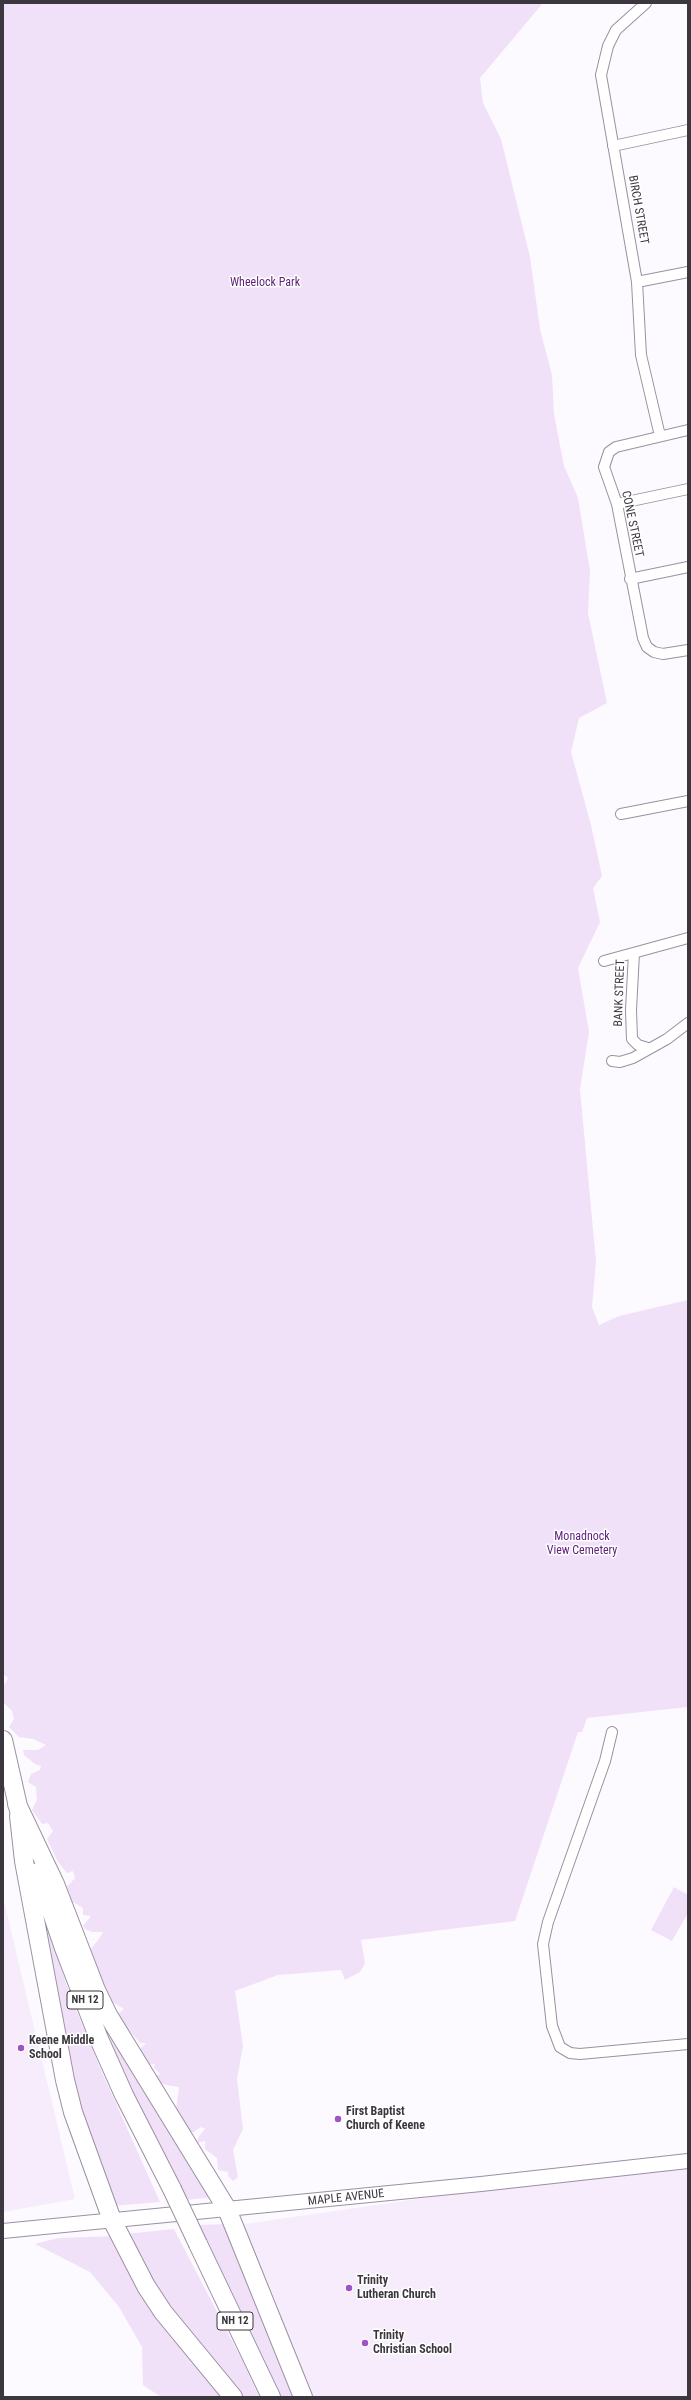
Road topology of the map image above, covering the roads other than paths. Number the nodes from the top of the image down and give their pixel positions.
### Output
1 (646, 3) edge
2 (688, 130) edge
3 (613, 146) junction
4 (688, 272) edge
5 (637, 282) junction
6 (688, 430) edge
7 (660, 436) junction
8 (688, 489) edge
9 (617, 504) junction
10 (688, 568) edge
11 (630, 579) junction
12 (688, 650) edge
13 (688, 800) edge
14 (621, 814) dead end
15 (688, 938) edge
16 (634, 953) junction
17 (604, 961) dead end
18 (688, 1022) edge
19 (648, 1048) junction
20 (612, 1061) dead end
21 (612, 1732) dead end
22 (3, 1740) edge
23 (17, 1804) junction
24 (688, 2044) edge
25 (688, 2161) edge
26 (227, 2209) junction
27 (112, 2220) junction
28 (3, 2231) edge
29 (233, 2397) edge
30 (271, 2397) edge
31 (303, 2397) edge

1 - 3 street, BIRCH STREET
2 - 3 street
3 - 5 street, BIRCH STREET
4 - 5 street
5 - 7 street, BIRCH STREET
6 - 7 street
7 - 9 street, CONE STREET
8 - 9 street
9 - 11 street, CONE STREET
10 - 11 street
11 - 12 street, CONE STREET
13 - 14 street
15 - 16 street
16 - 17 street
16 - 19 street, BANK STREET
18 - 19 street
19 - 20 street
21 - 24 street
22 - 23 highway, NH 12
23 - 26 highway
23 - 27 highway
23 - 30 highway, NH 12, bridge
25 - 26 street, MAPLE AVENUE
26 - 27 street, MAPLE AVENUE
26 - 31 highway
27 - 28 street, MAPLE AVENUE
27 - 29 highway

